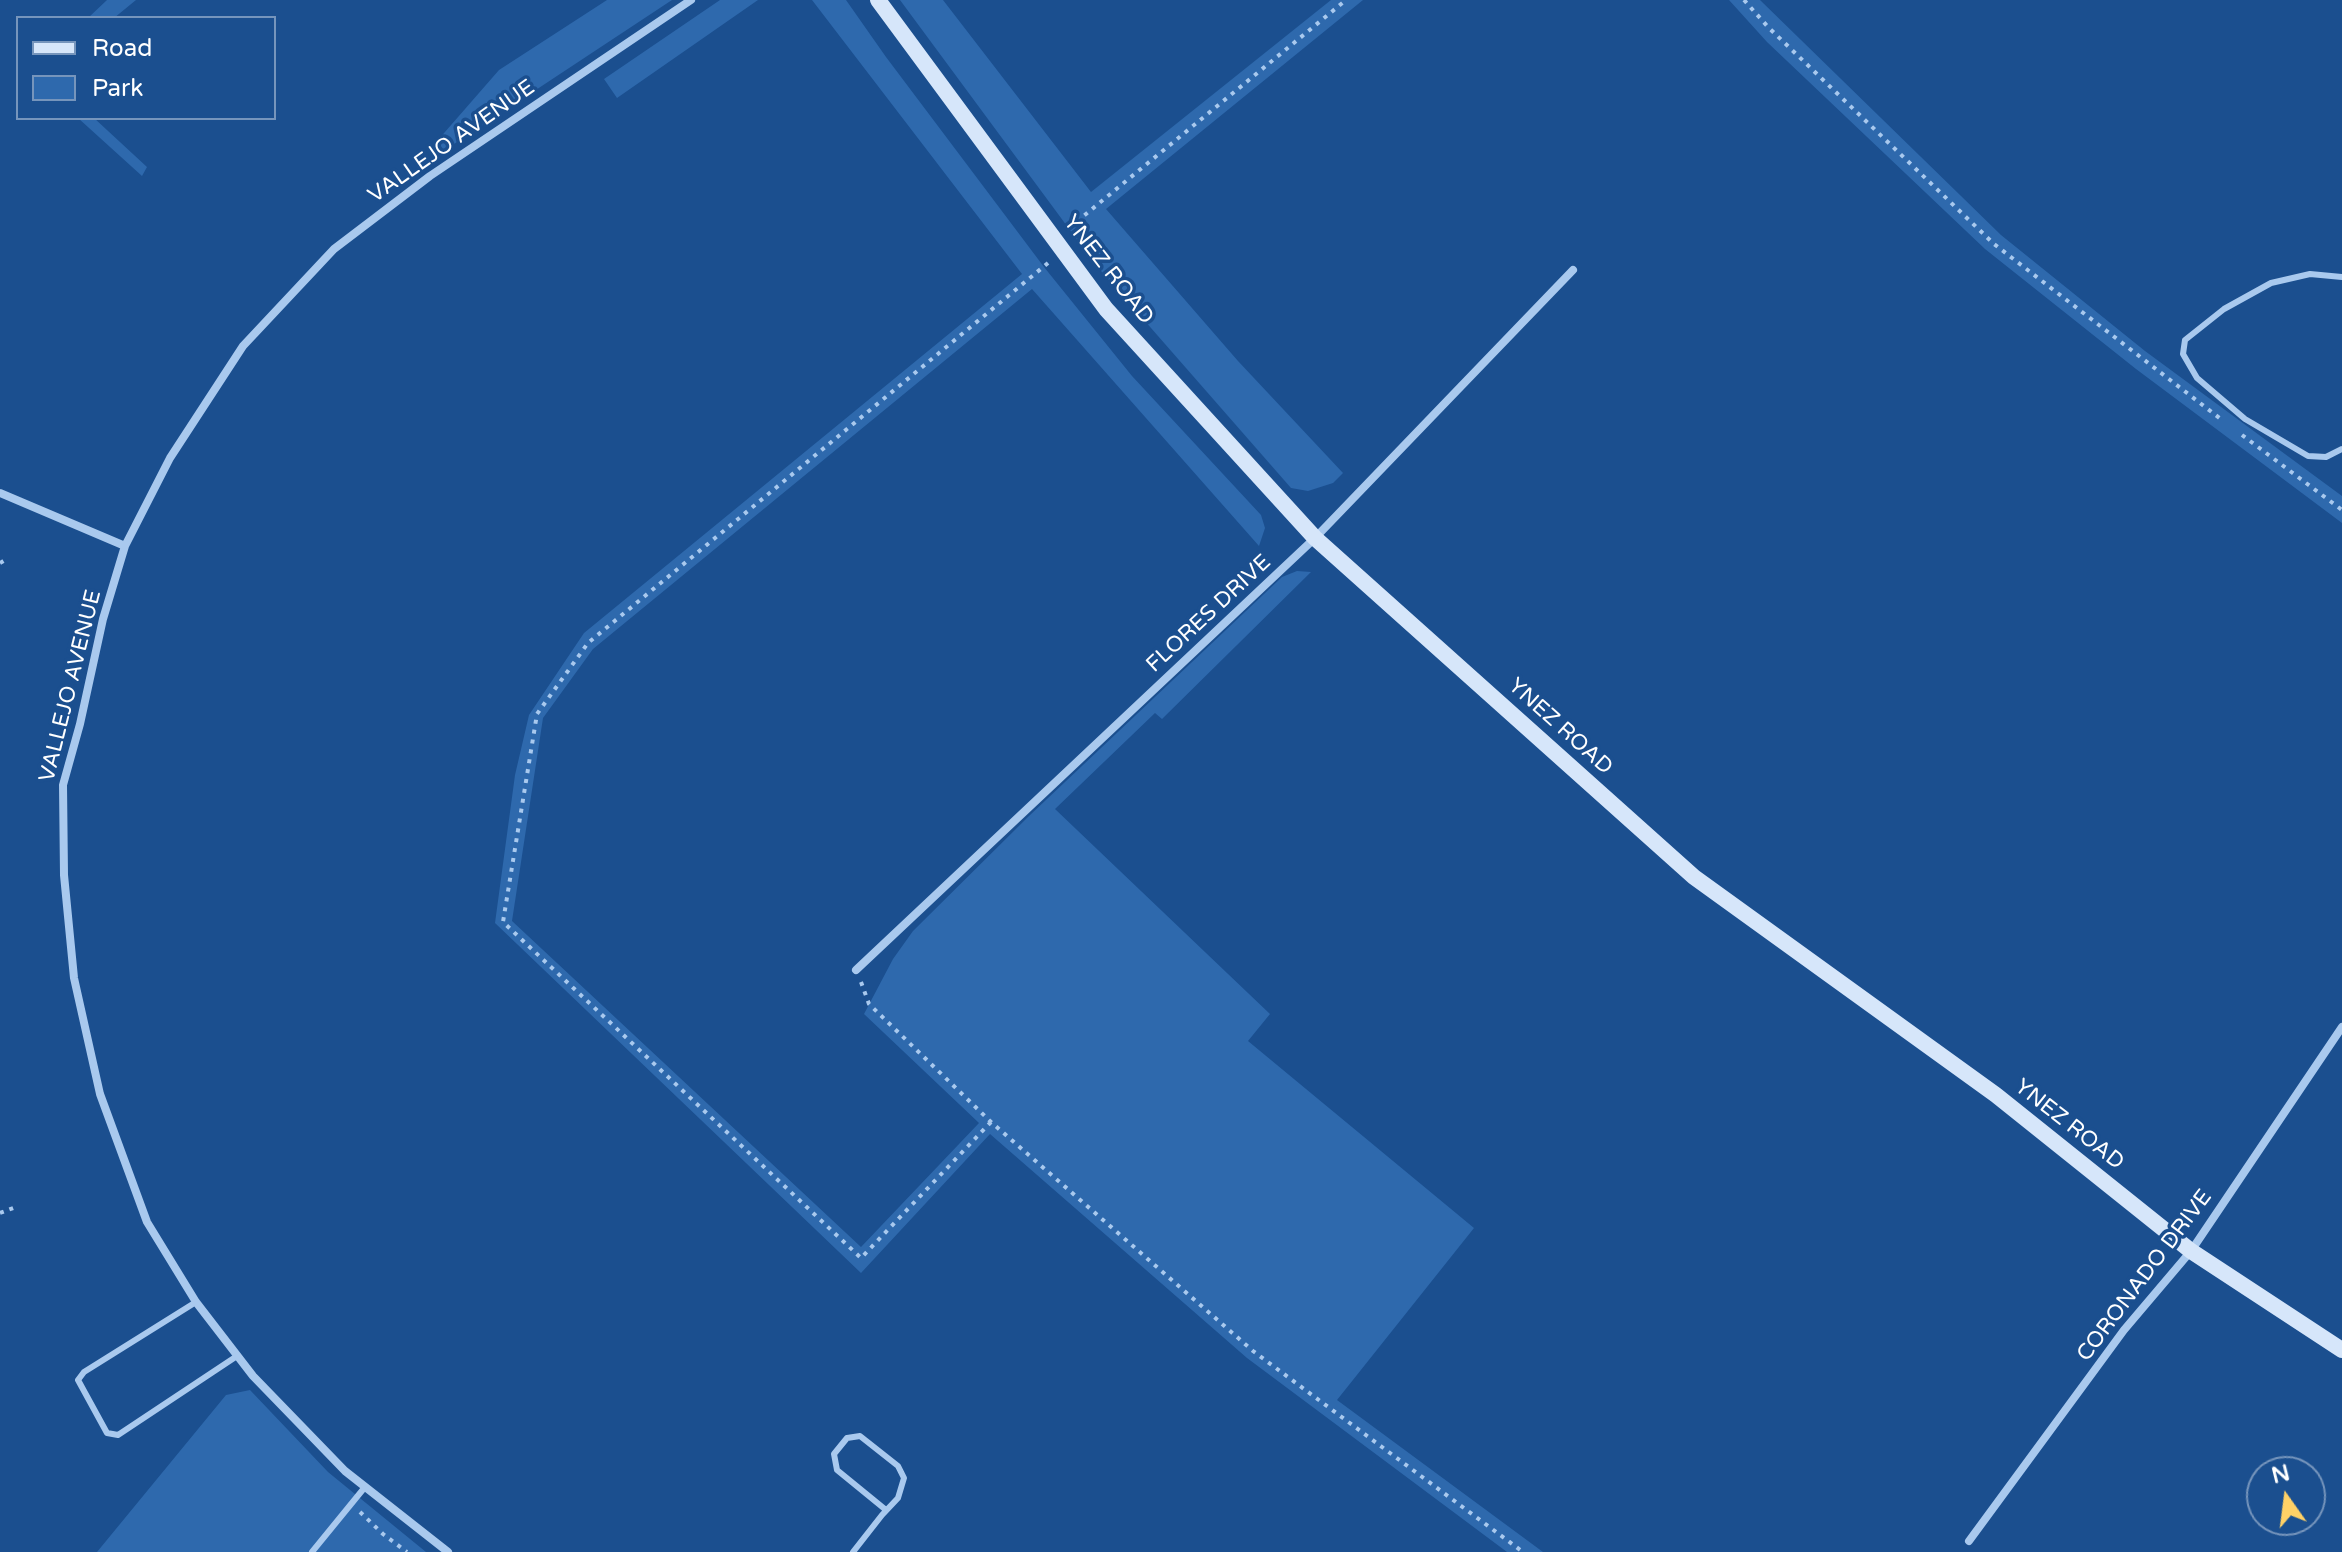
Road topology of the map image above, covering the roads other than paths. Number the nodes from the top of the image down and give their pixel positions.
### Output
1 (691, 0) edge
2 (878, 0) edge
3 (1573, 270) dead end
4 (2342, 277) edge
5 (2342, 449) edge
6 (0, 493) edge
7 (1315, 538) junction
8 (125, 546) junction
9 (856, 970) road end
10 (2342, 1027) edge
11 (2191, 1251) junction
12 (196, 1302) junction
13 (2342, 1350) edge
14 (237, 1356) junction
15 (365, 1487) junction
16 (886, 1510) junction
17 (1969, 1541) dead end
18 (312, 1552) edge
19 (448, 1552) edge
20 (853, 1552) edge

1 - 8 street, VALLEJO AVENUE
2 - 7 main road, YNEZ ROAD
3 - 7 street, FLORES DRIVE
4 - 5 lane
6 - 8 street
7 - 9 street, FLORES DRIVE
7 - 11 main road, YNEZ ROAD
8 - 12 street, VALLEJO AVENUE
10 - 11 street, CORONADO DRIVE
11 - 13 main road, YNEZ ROAD
11 - 17 street, CORONADO DRIVE
12 - 14 street, VALLEJO AVENUE
12 - 14 lane
14 - 15 street, VALLEJO AVENUE
15 - 18 lane
15 - 19 street, VALLEJO AVENUE
16 - 16 lane
16 - 20 lane

